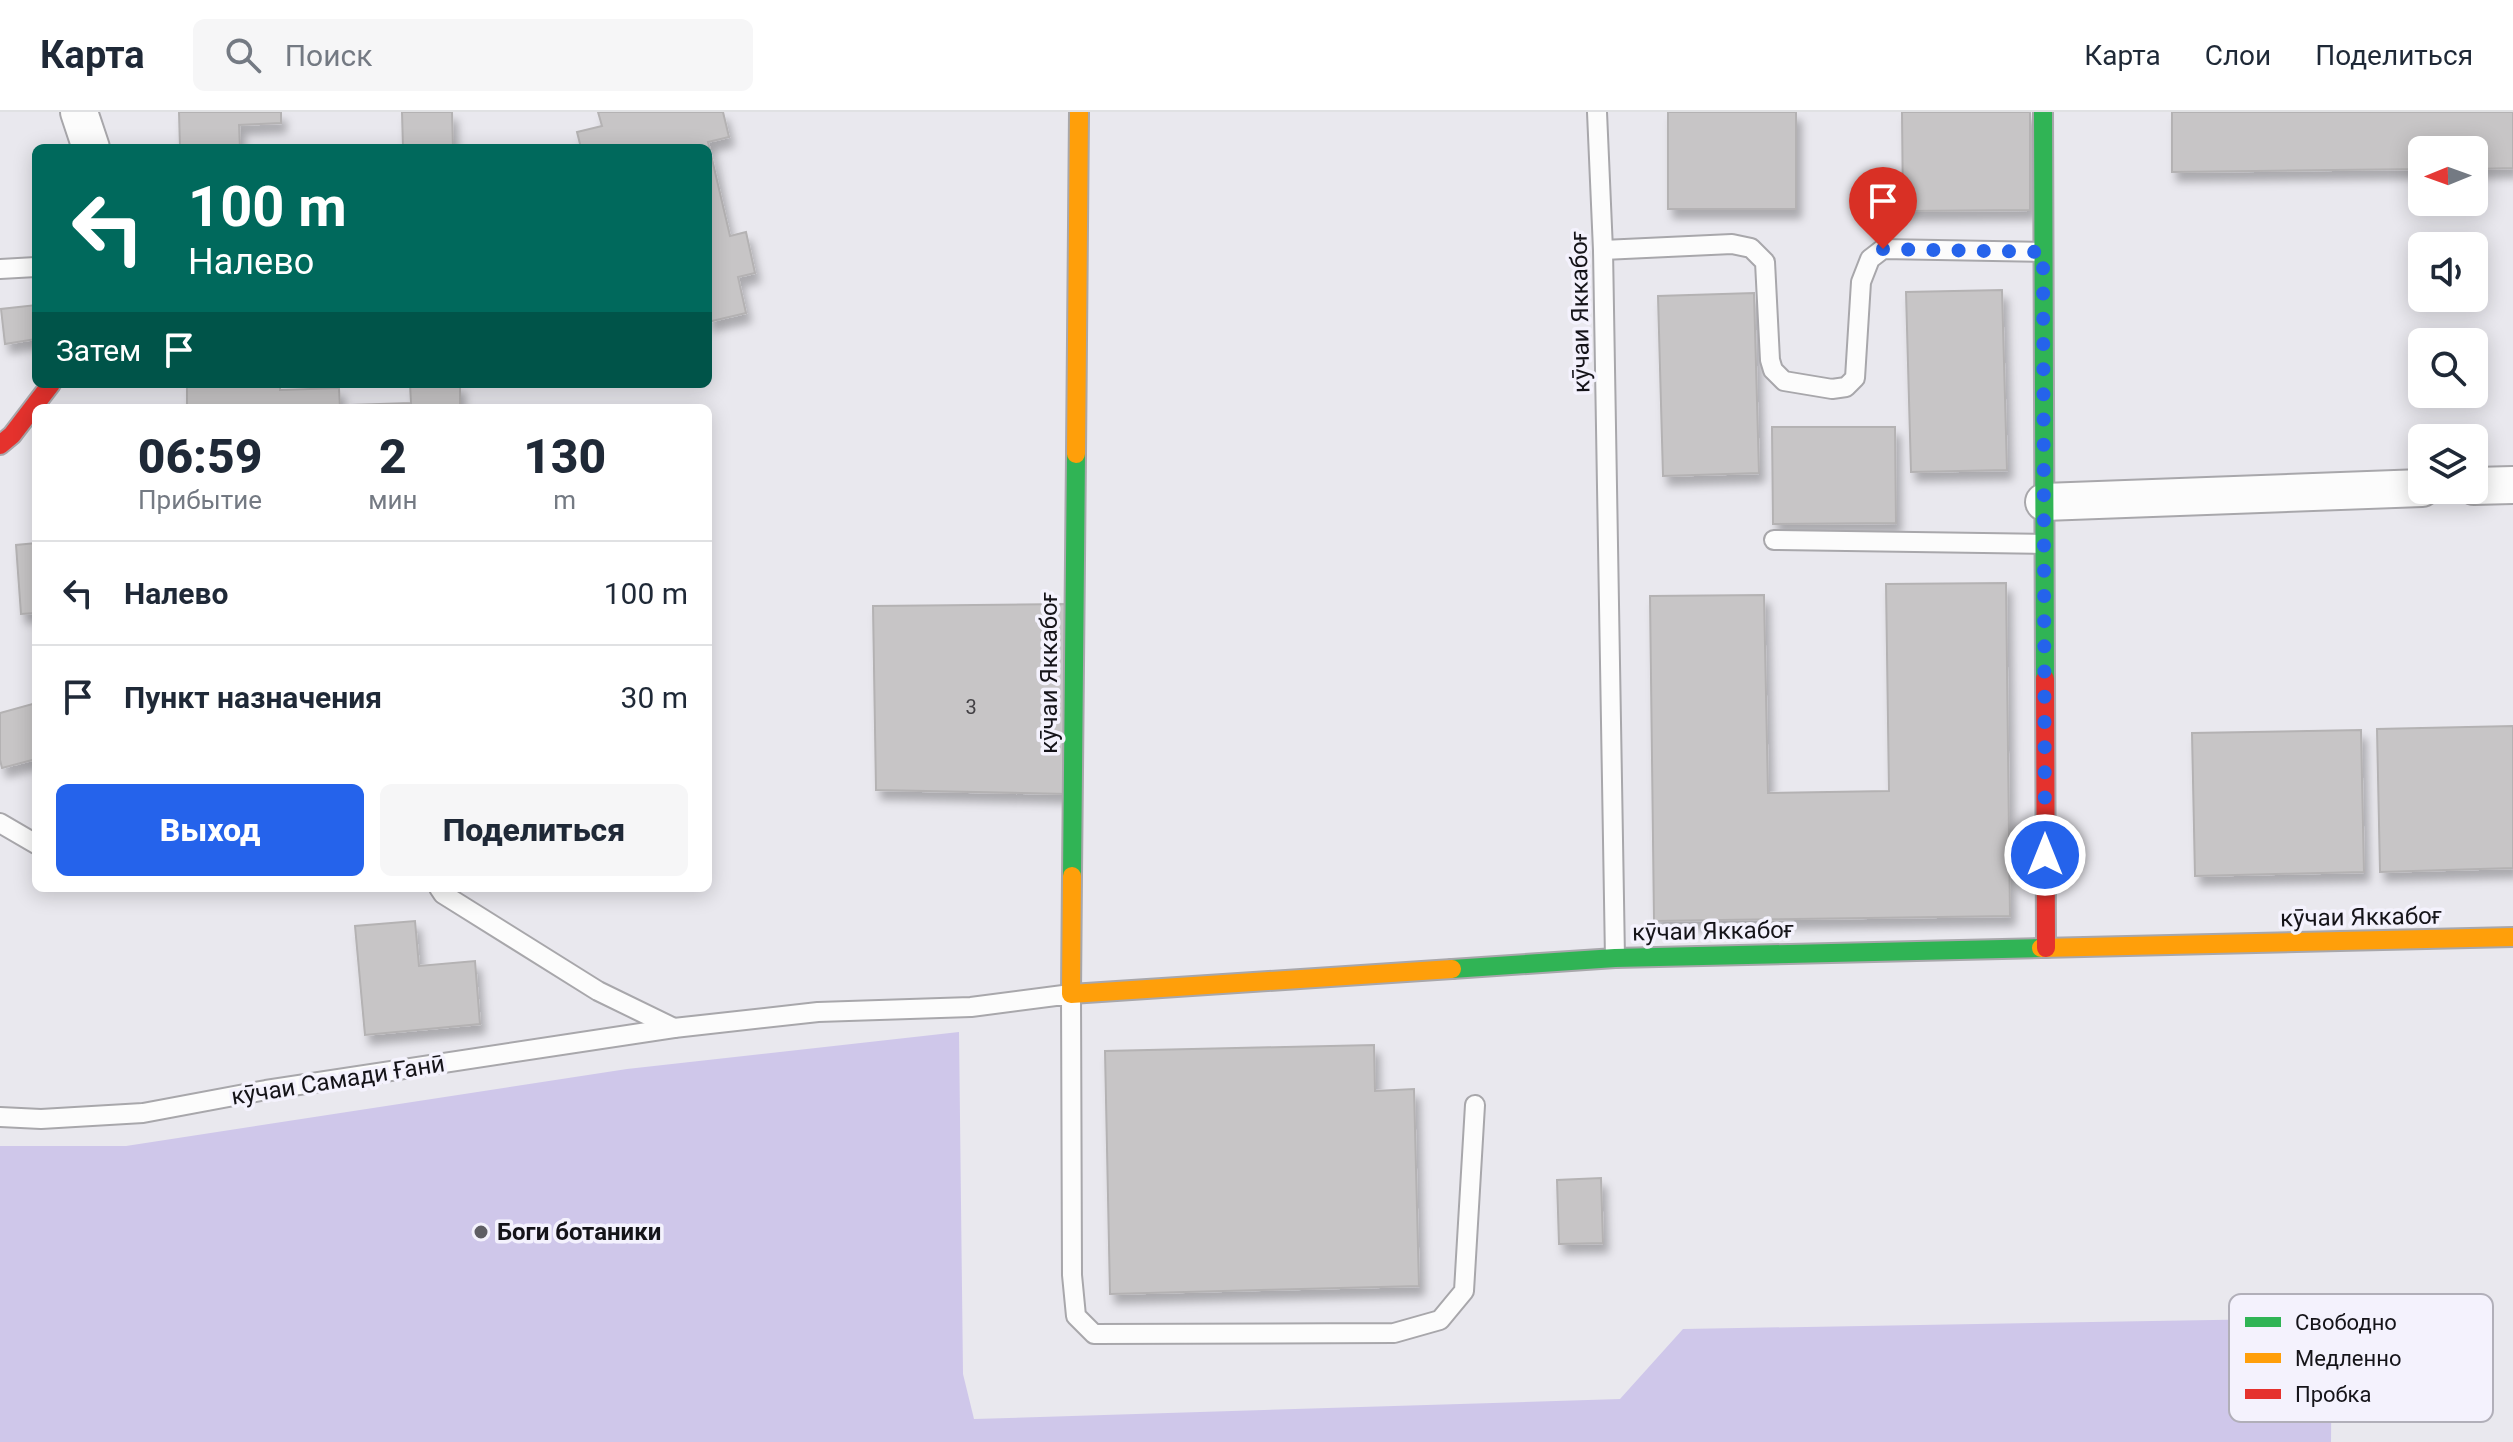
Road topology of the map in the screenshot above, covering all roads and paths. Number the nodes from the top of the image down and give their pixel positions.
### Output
1 (79, 112) edge
2 (1079, 112) edge
3 (1597, 112) edge
4 (2043, 112) edge
5 (90, 144) edge
6 (1603, 250) junction
7 (2043, 252) junction
8 (32, 267) edge
9 (0, 269) edge
10 (48, 388) edge
11 (36, 404) edge
12 (32, 409) edge
13 (0, 445) edge
14 (2513, 485) edge
15 (2488, 486) edge
16 (2408, 489) edge
17 (2044, 502) junction
18 (1774, 540) dead end
19 (2044, 544) junction
20 (0, 823) edge
21 (32, 842) edge
22 (442, 892) edge
23 (2513, 937) edge
24 (2046, 948) junction
25 (1615, 958) junction
26 (1071, 994) junction
27 (674, 1028) junction
28 (1475, 1105) dead end
29 (0, 1117) edge

1 - 5 street
2 - 26 street, кӯчаи Яккабоғ
3 - 6 lane, кӯчаи Яккабоғ
4 - 7 street
6 - 7 lane
6 - 25 lane, кӯчаи Яккабоғ
7 - 17 street
8 - 9 lane
10 - 11 street
12 - 13 street
14 - 15 street
16 - 17 street
17 - 19 street
18 - 19 lane
19 - 24 street
20 - 21 lane
22 - 27 lane
23 - 24 street, кӯчаи Яккабоғ
24 - 25 street, кӯчаи Яккабоғ
25 - 26 street
26 - 27 lane, кӯчаи Самади Ғанӣ
26 - 28 lane
27 - 29 lane, кӯчаи Самади Ғанӣ

